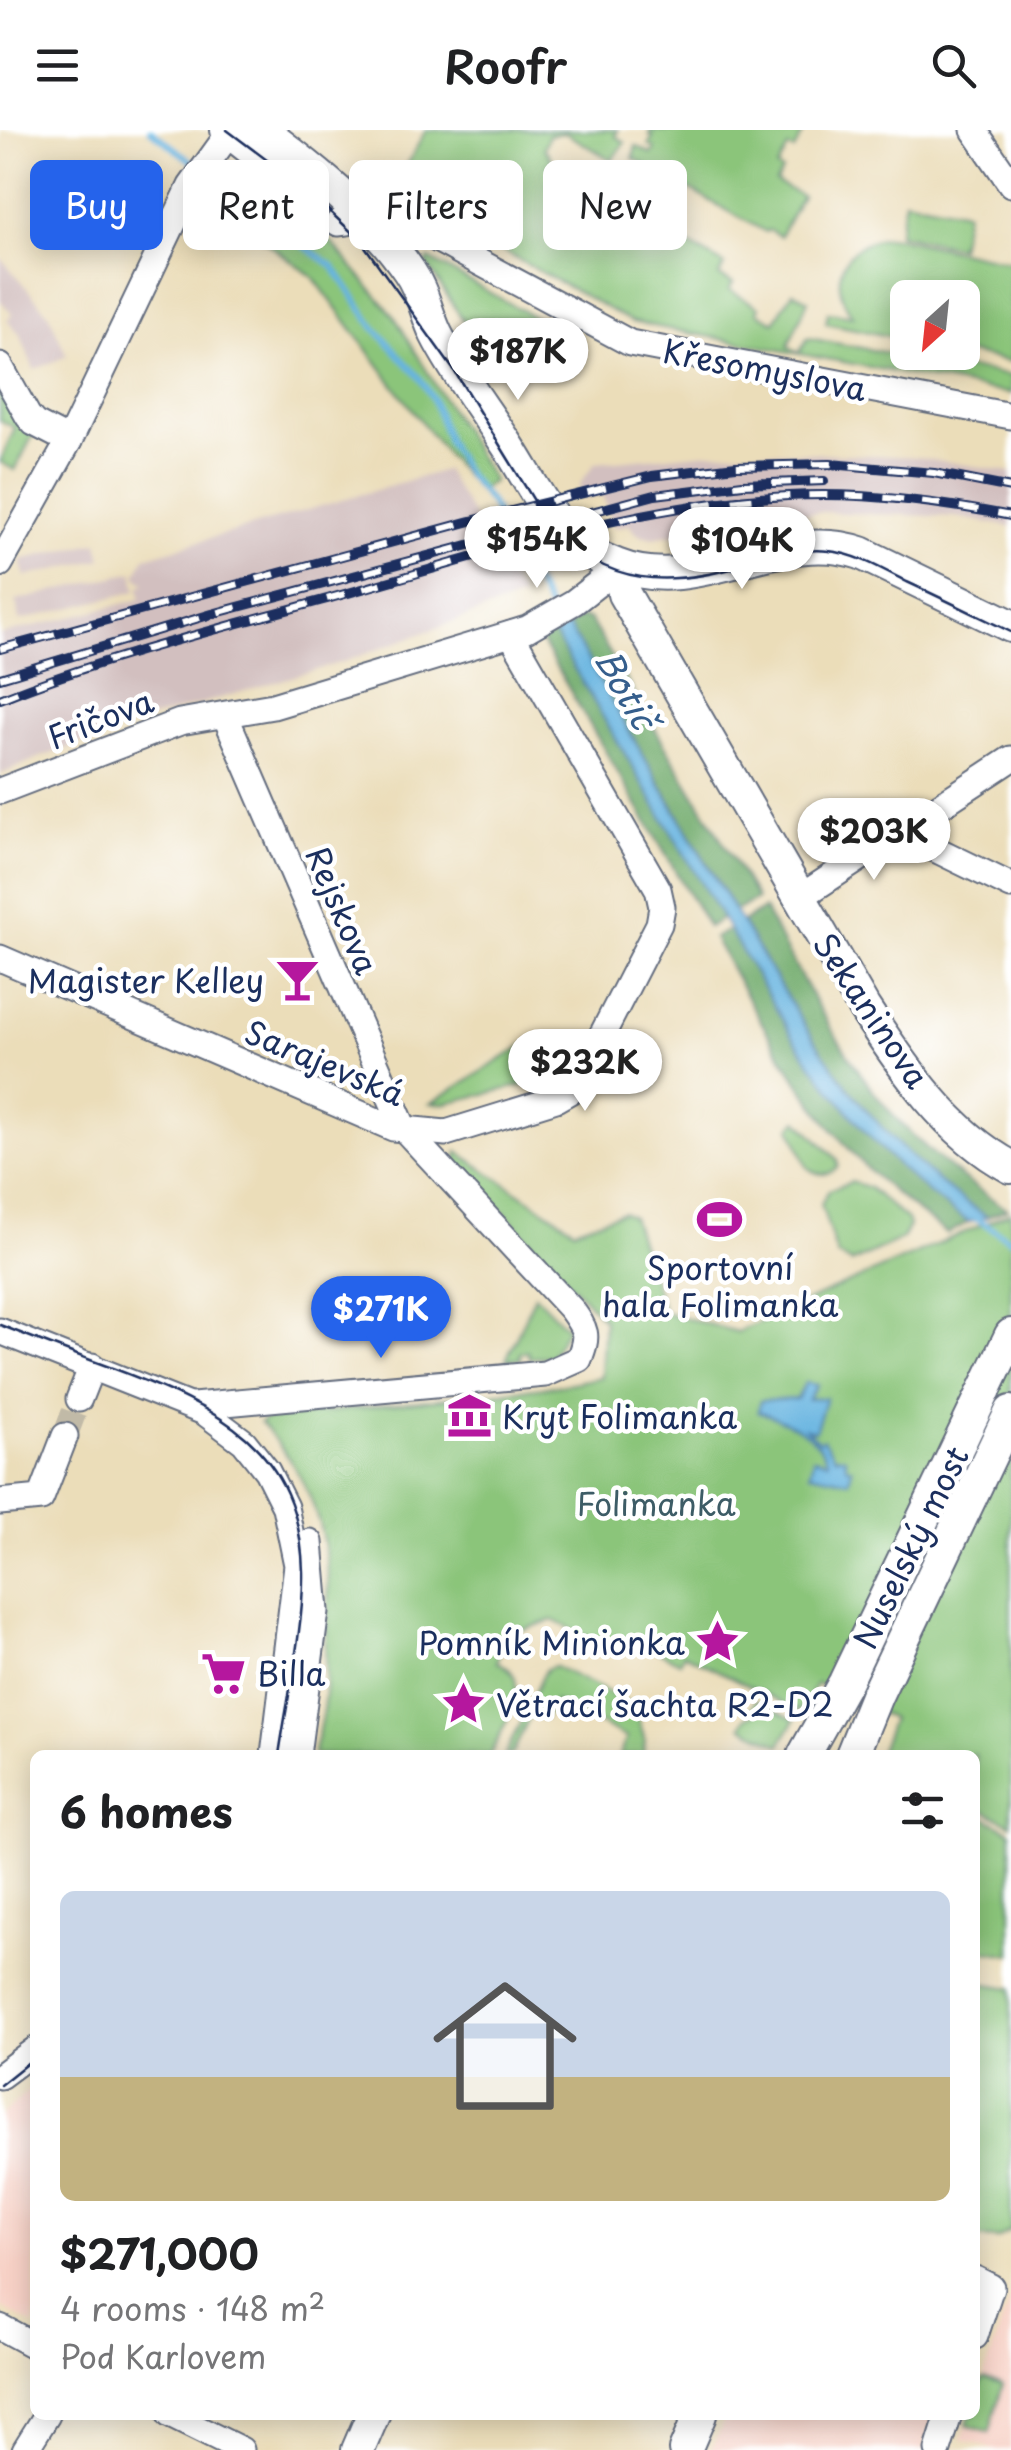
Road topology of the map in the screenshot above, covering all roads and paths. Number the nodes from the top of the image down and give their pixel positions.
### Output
1 (974, 130) edge
2 (233, 136) edge
3 (1011, 184) edge
4 (349, 219) edge
5 (368, 250) edge
6 (457, 250) edge
7 (0, 366) edge
8 (1011, 416) edge
9 (69, 441) junction
10 (0, 564) edge
11 (619, 566) junction
12 (1011, 626) edge
13 (519, 632) junction
14 (225, 715) junction
15 (1011, 758) edge
16 (0, 791) edge
17 (902, 833) junction
18 (1011, 886) edge
19 (799, 898) junction
20 (0, 958) edge
21 (404, 1130) junction
22 (1011, 1167) edge
23 (0, 1331) edge
24 (1011, 1335) edge
25 (92, 1366) junction
26 (79, 1400) tunnel mouth
27 (193, 1406) junction
28 (1011, 1412) edge
29 (65, 1436) tunnel mouth
30 (259, 1460) junction
31 (0, 1502) edge
32 (275, 1750) edge
33 (297, 1750) edge
34 (807, 1750) edge
35 (854, 1750) edge
36 (30, 2054) edge
37 (0, 2076) edge
38 (0, 2327) edge
39 (30, 2343) edge
40 (44, 2420) edge
41 (180, 2420) edge
42 (371, 2420) edge
43 (698, 2420) edge
44 (948, 2420) edge
45 (943, 2448) edge
46 (25, 2450) edge
47 (241, 2450) edge
48 (358, 2450) edge
49 (685, 2450) edge

1 - 3 street
2 - 4 main road
2 - 9 street
5 - 11 main road
6 - 8 street, Křesomyslova
7 - 9 street
9 - 10 street
11 - 12 main road
11 - 13 street, Fričova
11 - 19 main road, Sekaninova
13 - 14 street, Fričova
13 - 21 street
14 - 16 street, Fričova
14 - 21 street, Rejskova
15 - 17 street
17 - 18 street
17 - 19 street
19 - 22 main road, Sekaninova
20 - 21 street, Sarajevská
21 - 27 street, Sarajevská
23 - 25 street
24 - 34 main road, Nuselský most
25 - 26 street
25 - 27 street
27 - 30 street
28 - 35 main road, Nuselský most
29 - 31 street
30 - 32 street
30 - 33 street
36 - 37 street
38 - 39 street
40 - 46 street
41 - 47 street
42 - 48 main road
43 - 49 main road
44 - 45 street

